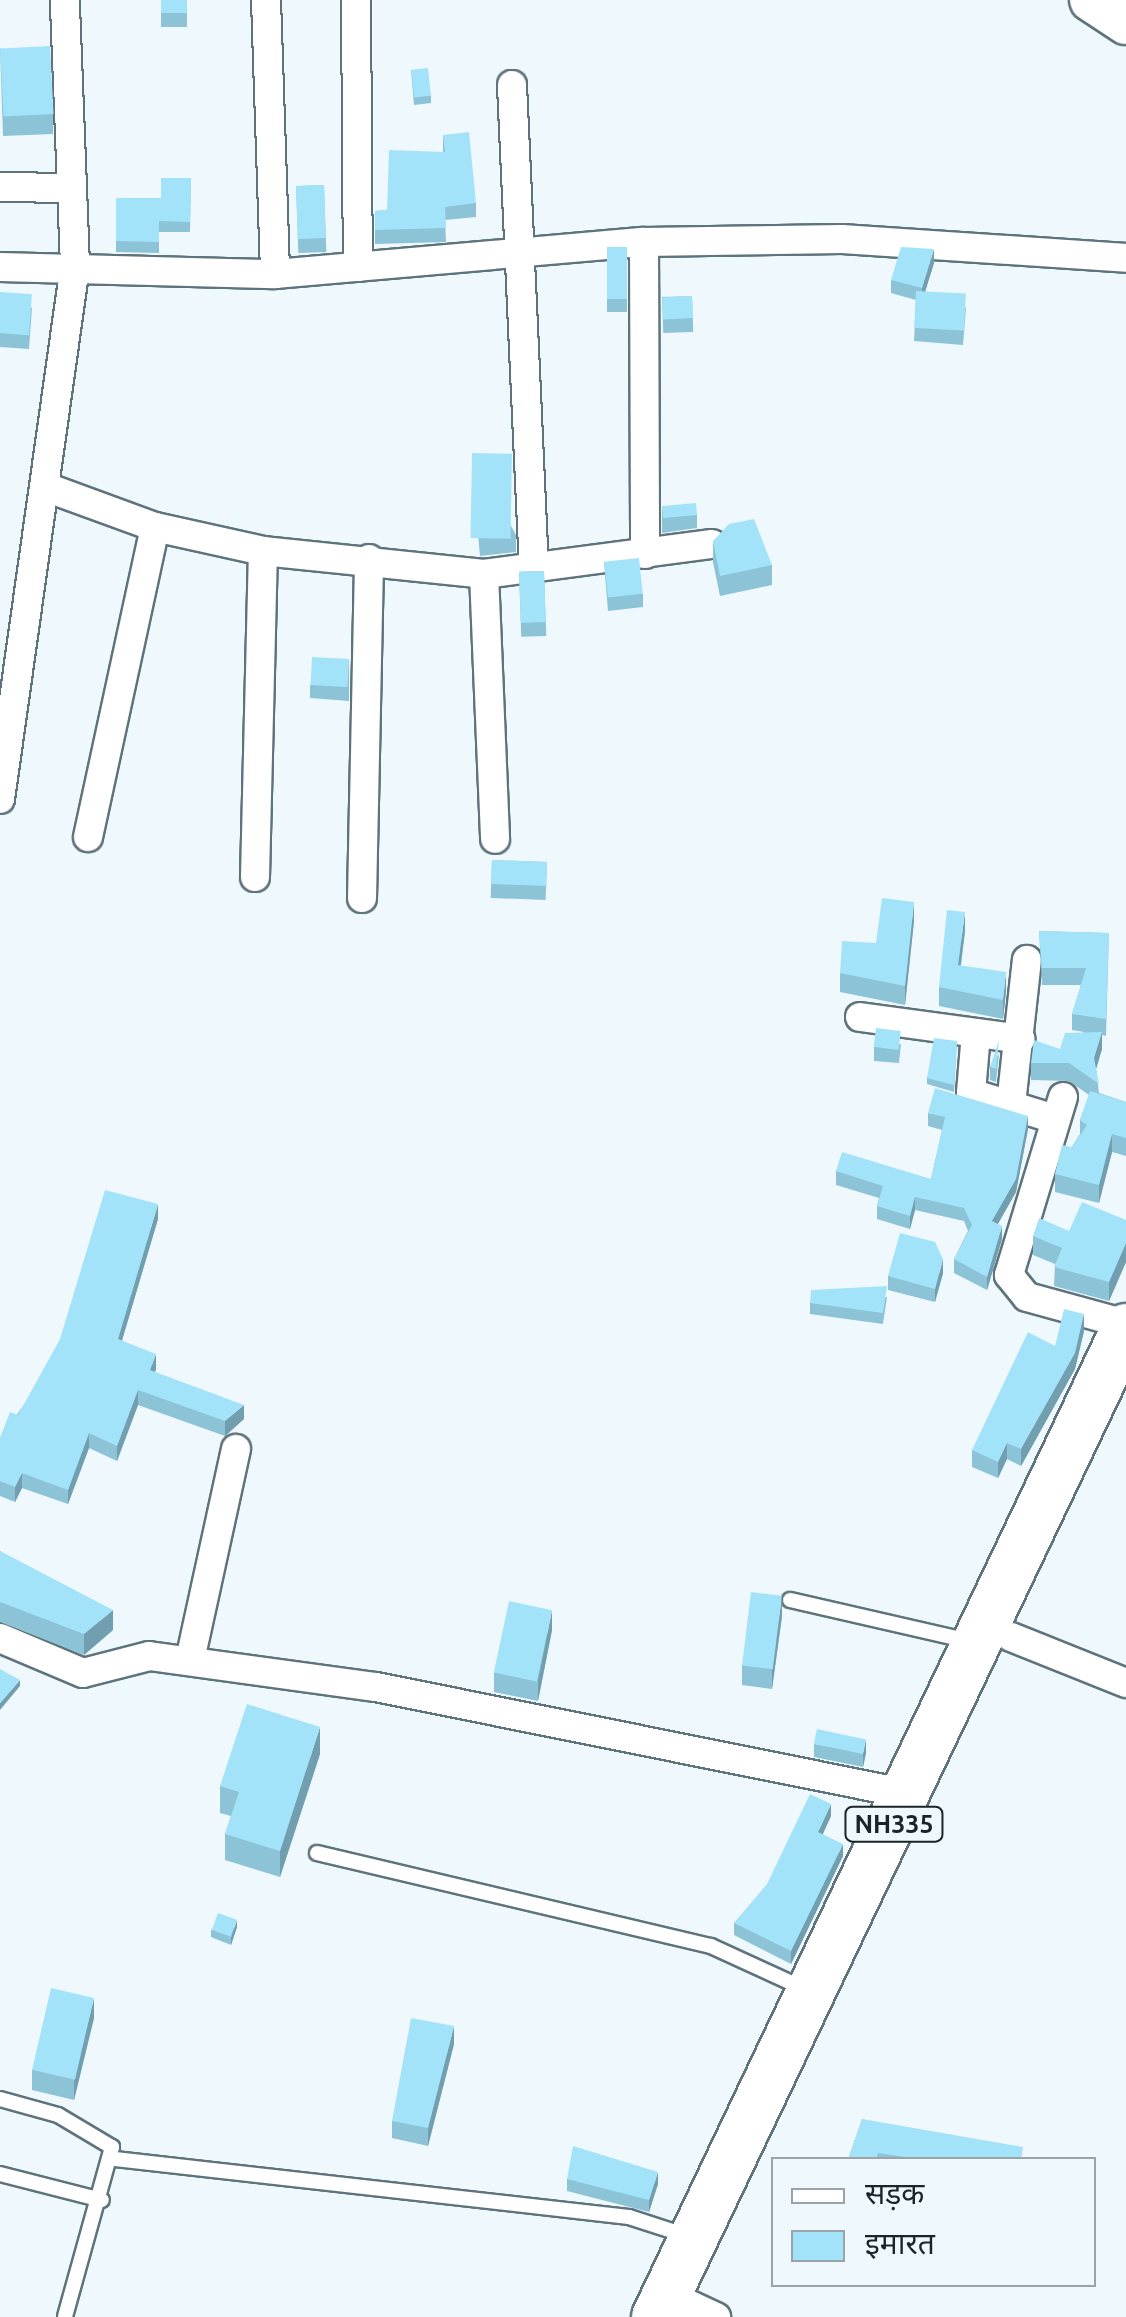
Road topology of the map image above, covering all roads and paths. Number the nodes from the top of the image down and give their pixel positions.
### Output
1 (64, 0) edge
2 (266, 0) edge
3 (356, 0) edge
4 (1091, 0) edge
5 (1126, 23) edge
6 (512, 85) dead end
7 (0, 187) edge
8 (72, 188) junction
9 (644, 242) junction
10 (524, 252) junction
11 (1126, 258) edge
12 (75, 266) junction
13 (0, 267) edge
14 (358, 267) junction
15 (274, 274) junction
16 (51, 489) junction
17 (155, 527) junction
18 (712, 544) edge
19 (264, 551) junction
20 (645, 554) junction
21 (369, 559) junction
22 (534, 570) junction
23 (484, 574) junction
24 (0, 799) edge
25 (88, 838) dead end
26 (494, 839) dead end
27 (255, 877) dead end
28 (362, 898) dead end
29 (1027, 960) dead end
30 (860, 1017) dead end
31 (976, 1033) junction
32 (1020, 1039) junction
33 (1011, 1104) junction
34 (1126, 1326) edge
35 (1126, 1394) edge
36 (236, 1450) dead end
37 (790, 1600) dead end
38 (0, 1638) edge
39 (996, 1640) junction
40 (190, 1660) junction
41 (1126, 1683) edge
42 (908, 1794) junction
43 (317, 1853) dead end
44 (812, 1993) junction
45 (0, 2099) edge
46 (115, 2159) junction
47 (0, 2174) edge
48 (102, 2200) junction
49 (694, 2238) junction
50 (686, 2314) edge
51 (64, 2317) edge

1 - 8 street
2 - 15 street
3 - 14 street
4 - 5 main road
6 - 10 street
7 - 8 street
8 - 12 street
9 - 10 street
9 - 11 street
9 - 20 street
10 - 14 street
10 - 22 street
12 - 13 street
12 - 15 street
12 - 16 street
14 - 15 street
16 - 17 street
16 - 24 street
17 - 19 street
17 - 25 street
18 - 20 street
19 - 21 street
19 - 27 street
20 - 22 street
21 - 23 street
21 - 28 street
22 - 23 street
23 - 26 street
29 - 32 street
30 - 31 street
31 - 32 street
31 - 33 street
32 - 33 street
33 - 34 street
34 - 39 highway, NH335
35 - 39 highway, NH335
36 - 40 street
37 - 39 lane
38 - 40 street
39 - 41 street
39 - 42 highway, NH335
39 - 50 highway, NH335
40 - 42 street
42 - 44 highway, NH335
43 - 44 lane
44 - 49 highway, NH335
45 - 46 lane
46 - 48 lane
46 - 49 lane
47 - 48 lane
48 - 51 lane
49 - 50 highway, NH335

